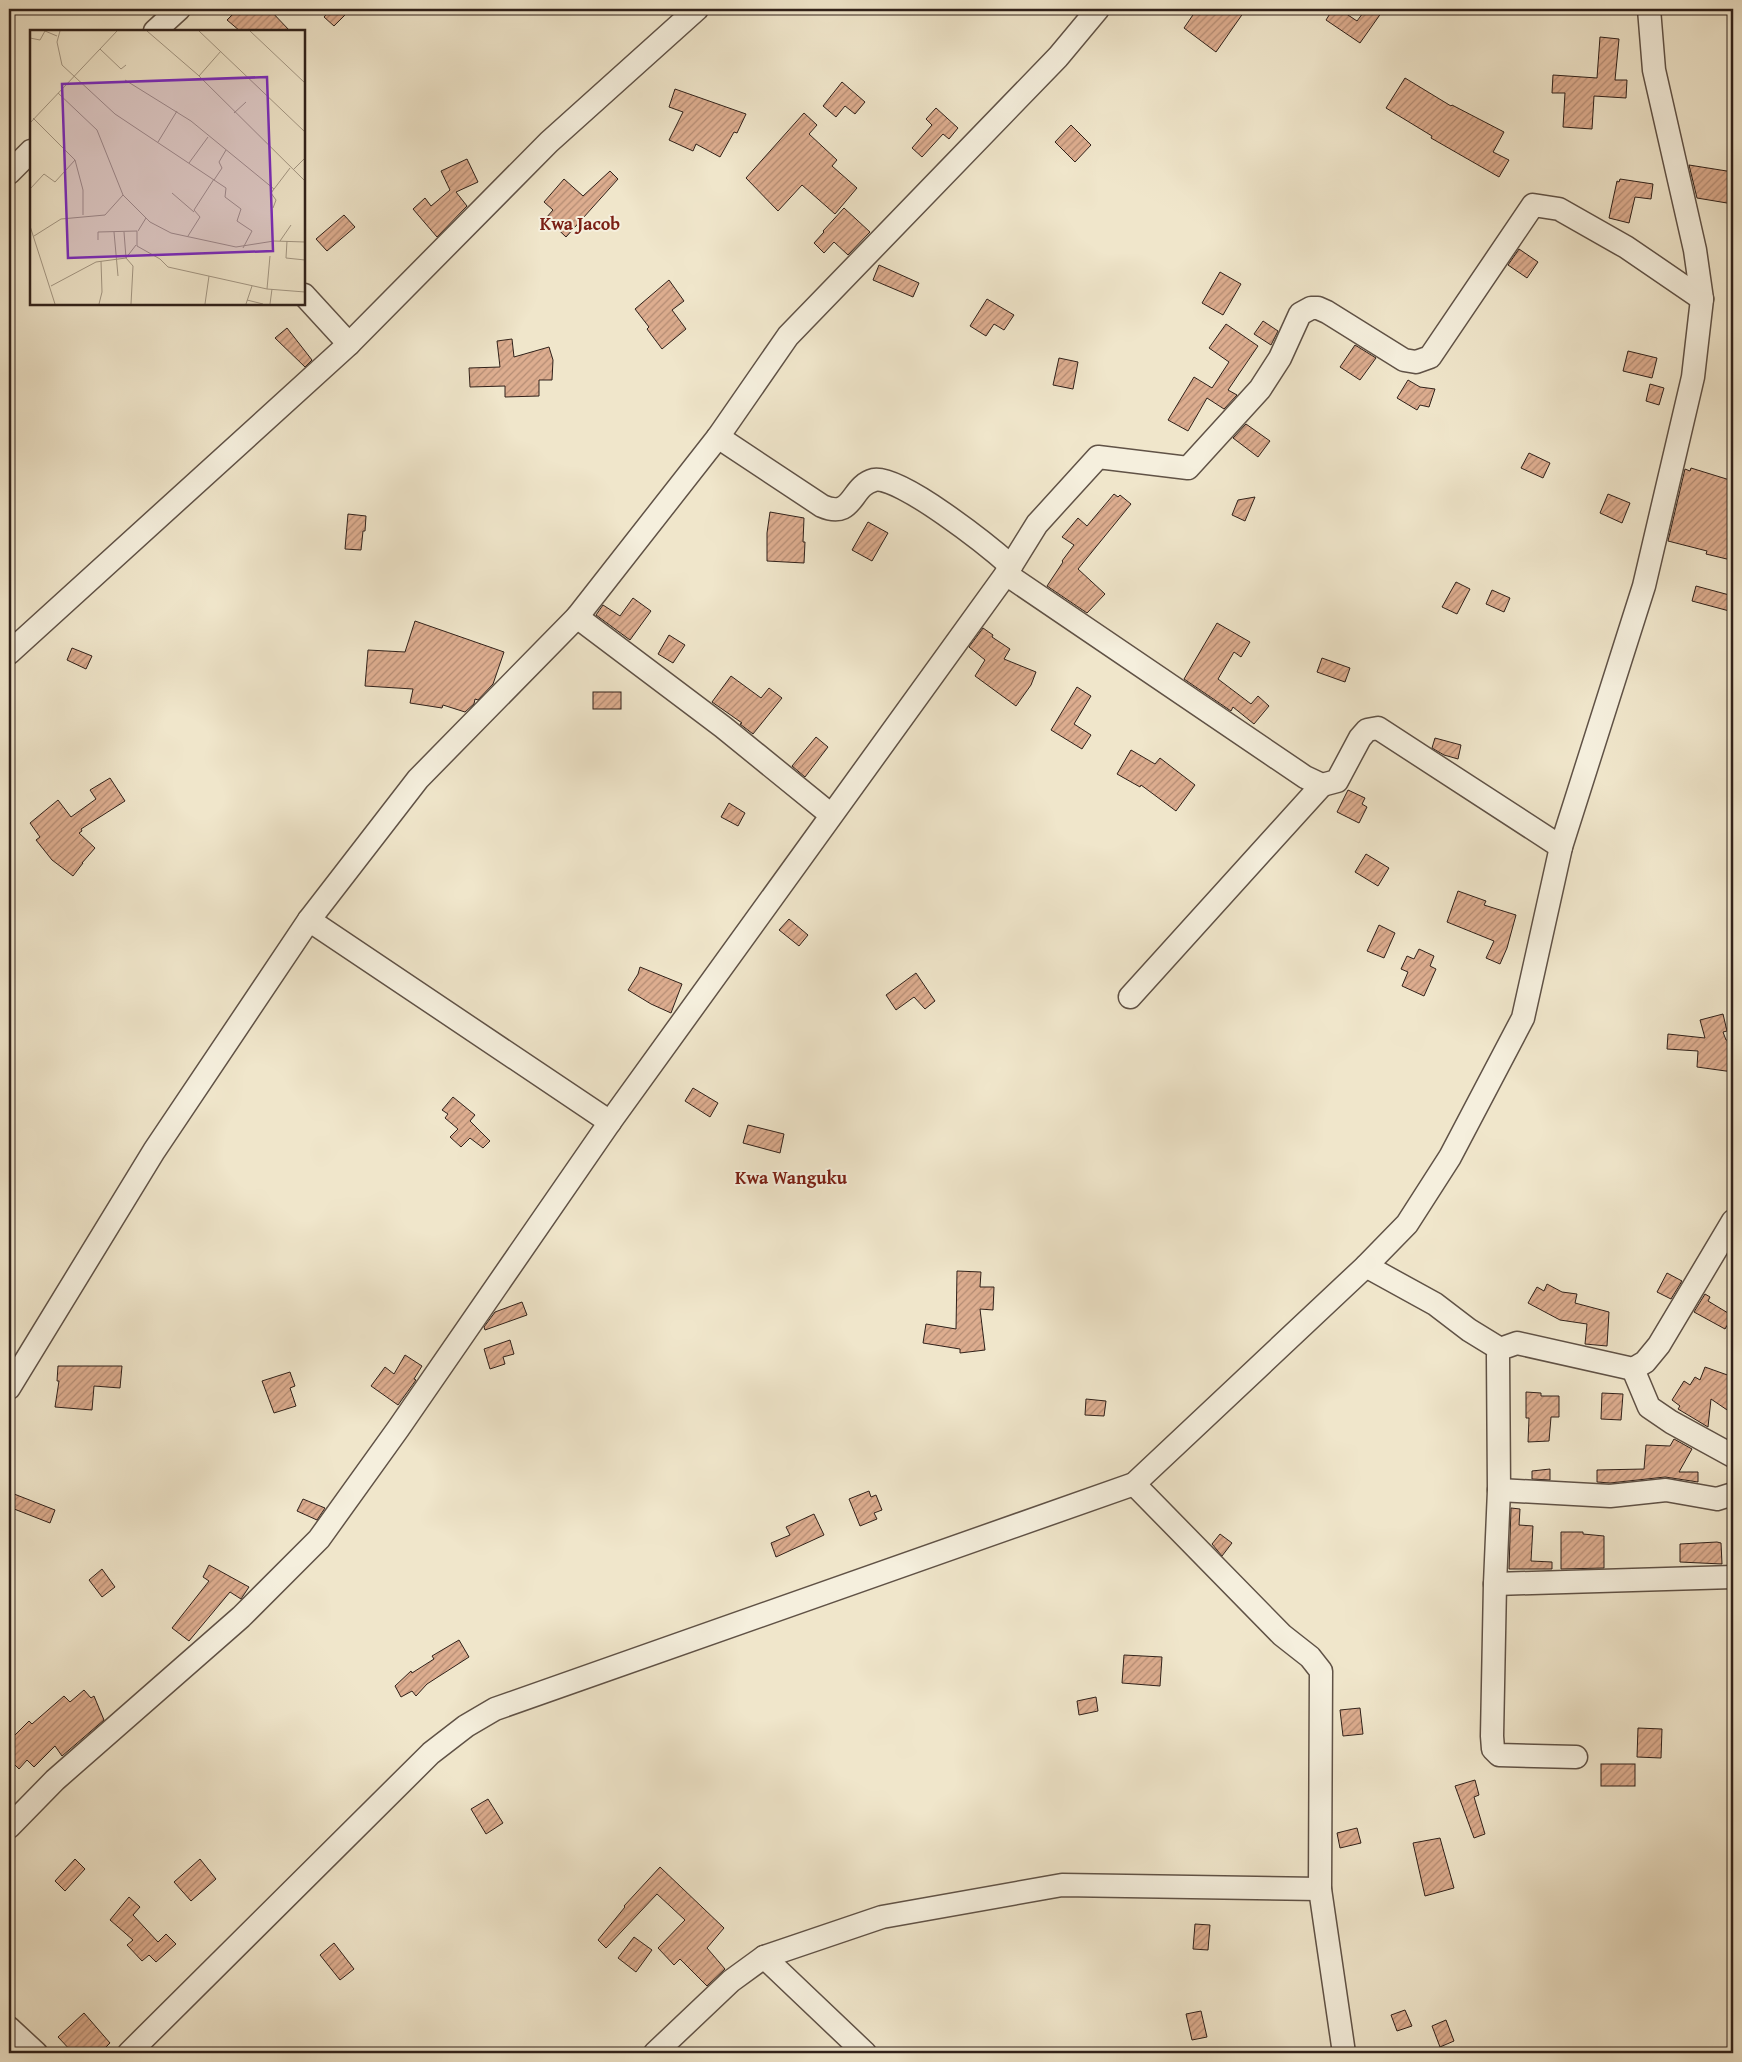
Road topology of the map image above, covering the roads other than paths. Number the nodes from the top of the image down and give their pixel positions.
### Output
1 (179, 9) edge
2 (697, 9) edge
3 (1098, 9) edge
4 (1649, 9) edge
5 (156, 30) edge
6 (30, 152) edge
7 (9, 173) edge
8 (305, 296) edge
9 (1702, 299) junction
10 (349, 344) junction
11 (718, 437) junction
12 (1008, 570) junction
13 (577, 618) junction
14 (9, 653) edge
15 (1322, 785) junction
16 (830, 814) junction
17 (1562, 847) junction
18 (309, 920) junction
19 (1130, 997) dead end
20 (610, 1122) junction
21 (1733, 1221) edge
22 (1366, 1266) junction
23 (1500, 1349) junction
24 (1633, 1369) junction
25 (9, 1388) edge
26 (1733, 1456) edge
27 (1134, 1484) junction
28 (1499, 1490) junction
29 (1733, 1494) edge
30 (1733, 1577) edge
31 (1495, 1584) junction
32 (1576, 1757) dead end
33 (9, 1827) edge
34 (1320, 1889) junction
35 (764, 1957) junction
36 (9, 2028) edge
37 (36, 2053) edge
38 (130, 2053) edge
39 (655, 2053) edge
40 (865, 2053) edge
41 (1344, 2053) edge

1 - 5 street
2 - 10 street
3 - 11 street
4 - 9 street
6 - 7 street
8 - 10 street
9 - 12 street
9 - 17 street
10 - 14 street
11 - 12 street
11 - 13 street
12 - 15 street
12 - 16 street
13 - 16 street
13 - 18 street
15 - 17 street
15 - 19 street
16 - 20 street
17 - 22 street
18 - 20 street
18 - 25 street
20 - 33 street
21 - 24 street
22 - 23 street
22 - 27 street
23 - 24 street
23 - 28 street
24 - 26 street
27 - 34 street
27 - 38 street
28 - 29 street
28 - 31 street
30 - 31 street
31 - 32 street
34 - 35 street
34 - 41 street
35 - 39 street
35 - 40 street
36 - 37 street

